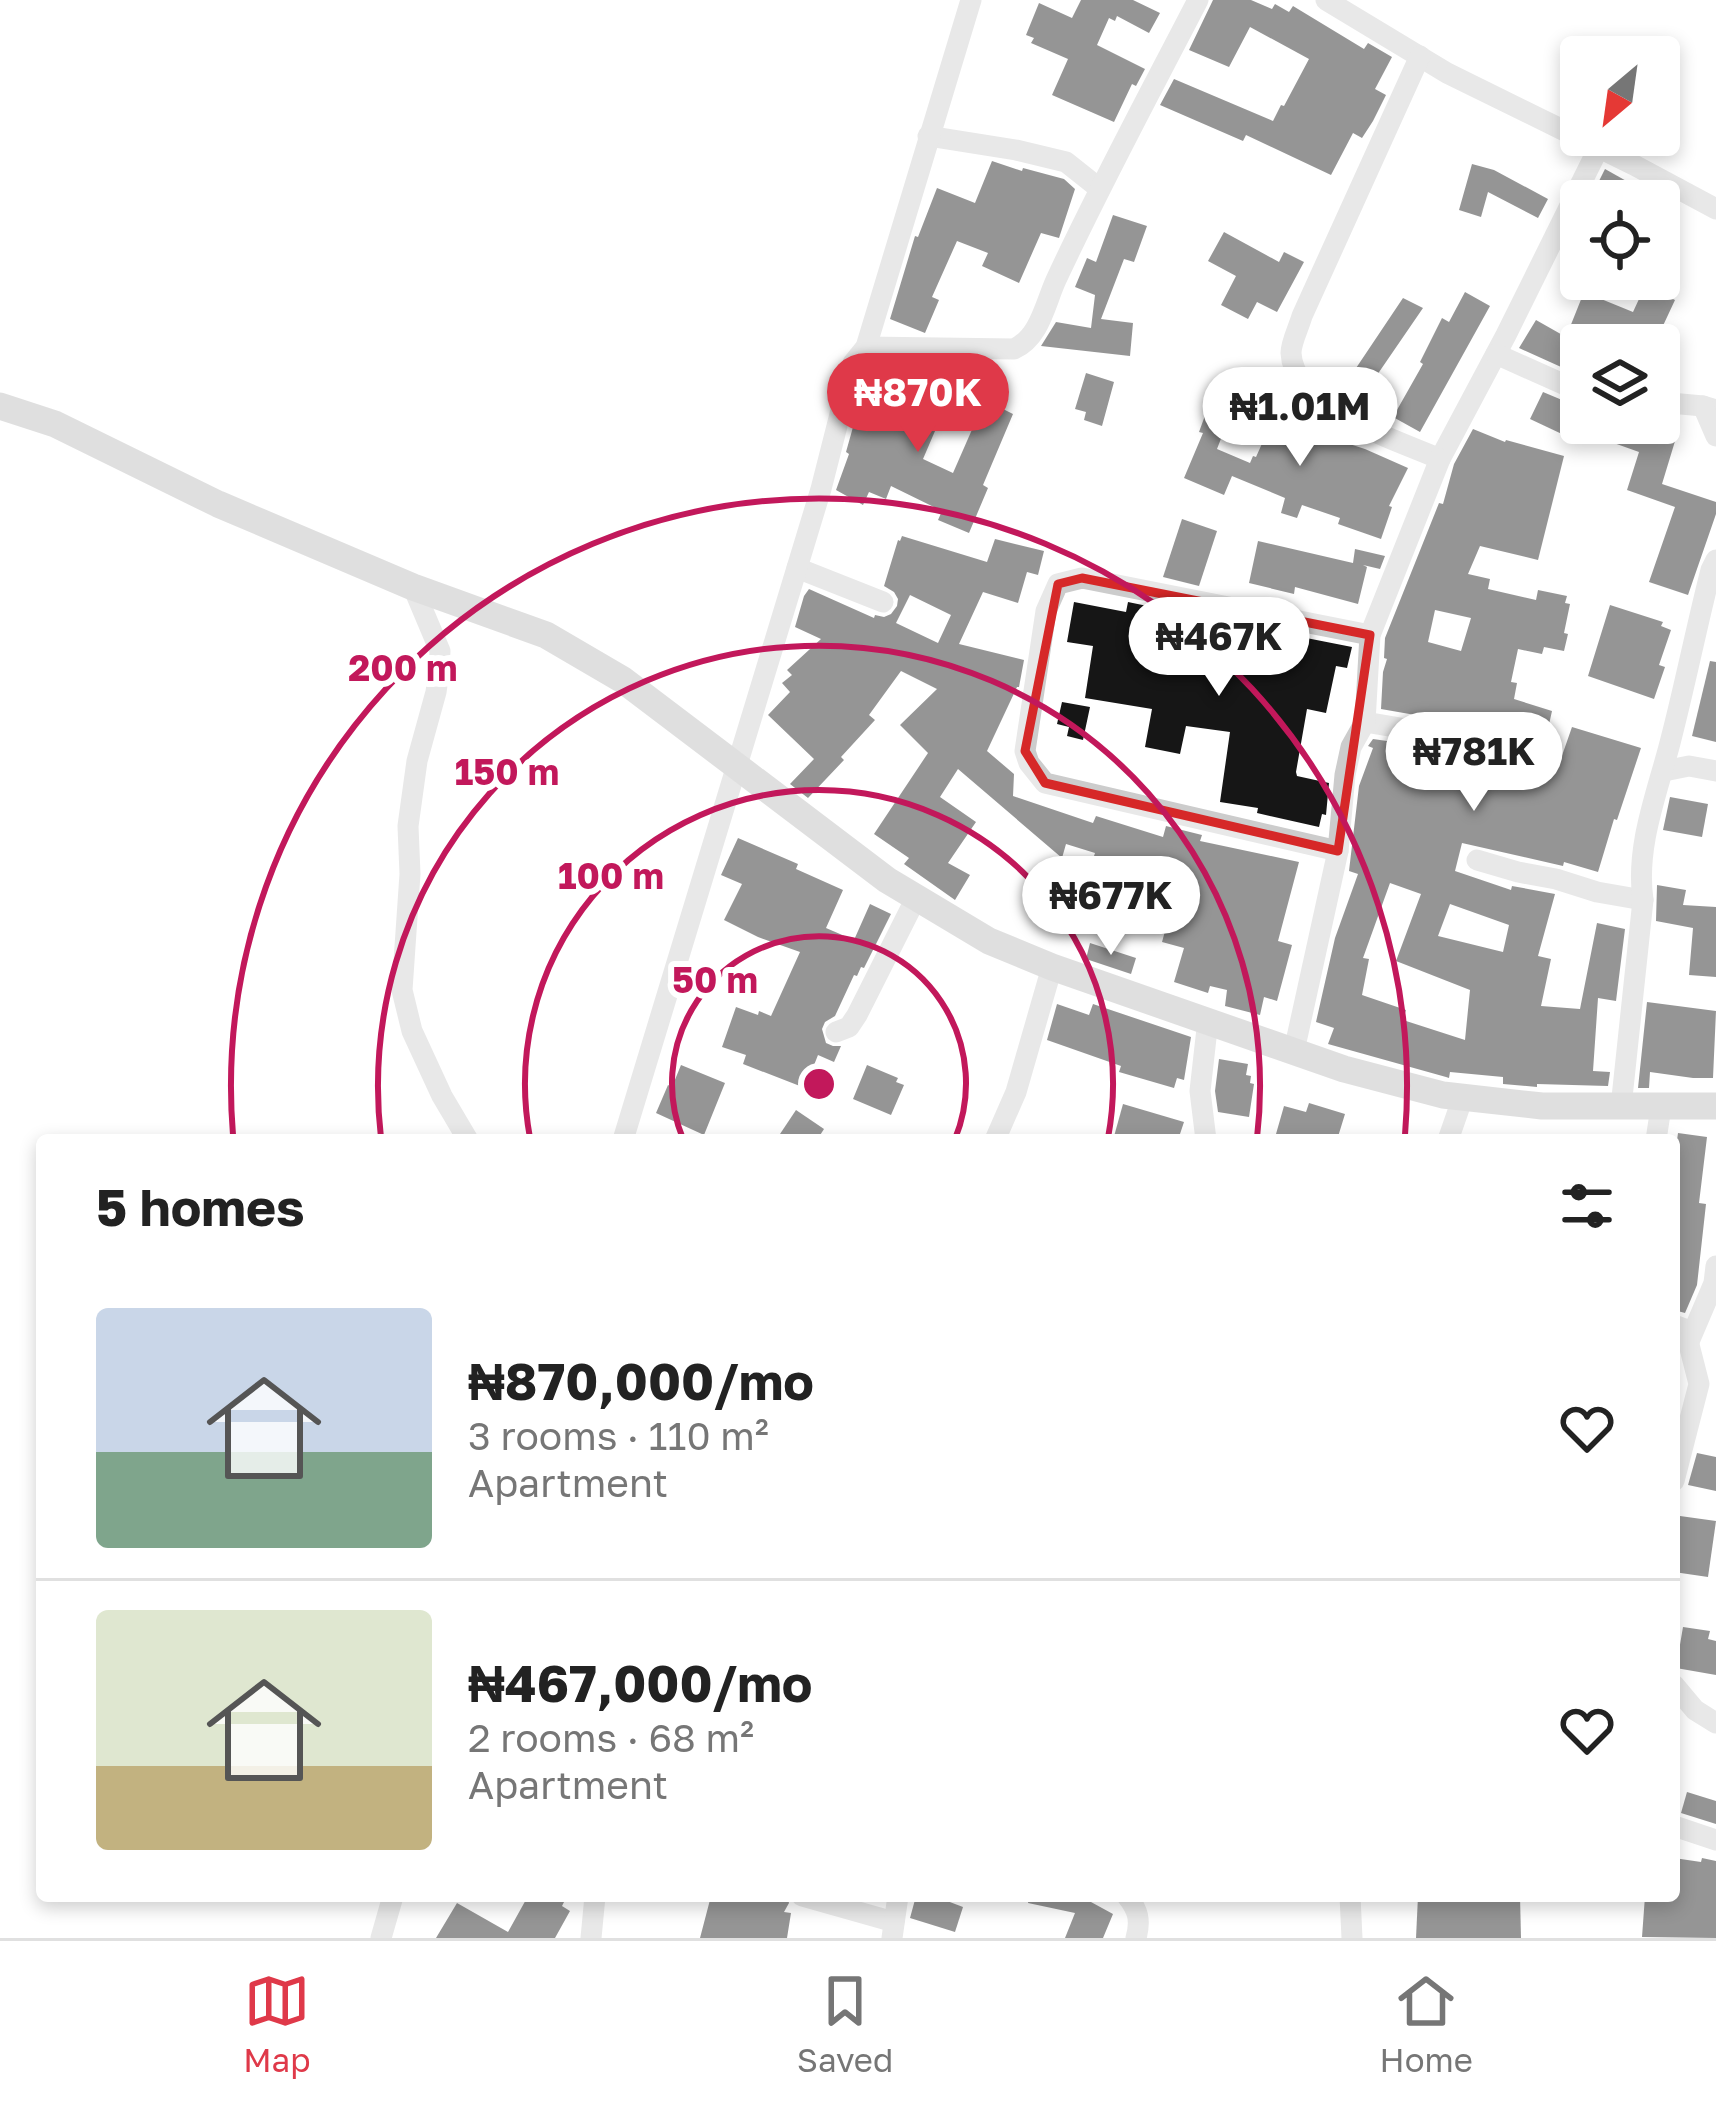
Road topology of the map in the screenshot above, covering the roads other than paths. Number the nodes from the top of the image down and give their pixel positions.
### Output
1 (971, 0) edge
2 (1198, 0) edge
3 (1326, 0) edge
4 (1420, 56) junction
5 (1560, 128) edge
6 (928, 136) junction
7 (1595, 156) edge
8 (1616, 156) edge
9 (1100, 189) junction
10 (1716, 209) edge
11 (866, 346) junction
12 (1496, 354) junction
13 (1560, 383) edge
14 (1680, 405) edge
15 (0, 406) edge
16 (1710, 408) edge
17 (1716, 436) edge
18 (1440, 459) junction
19 (1716, 560) edge
20 (797, 568) junction
21 (413, 586) junction
22 (883, 602) dead end
23 (1370, 635) junction
24 (1365, 722) junction
25 (1501, 754) dead end
26 (739, 768) junction
27 (1664, 771) junction
28 (1716, 771) edge
29 (1338, 851) junction
30 (1477, 860) dead end
31 (916, 898) junction
32 (1643, 900) junction
33 (1052, 967) junction
34 (1208, 1020) junction
35 (836, 1032) dead end
36 (1294, 1052) junction
37 (1463, 1097) junction
38 (1621, 1106) junction
39 (1716, 1106) edge
40 (1661, 1107) junction
41 (464, 1134) edge
42 (625, 1134) edge
43 (998, 1134) edge
44 (1205, 1134) edge
45 (1450, 1134) edge
46 (1657, 1134) edge
47 (1716, 1266) edge
48 (1680, 1327) edge
49 (1688, 1345) junction
50 (1707, 1387) edge
51 (1680, 1463) edge
52 (1680, 1692) edge
53 (1716, 1723) edge
54 (1680, 1828) edge
55 (1716, 1840) edge
56 (391, 1902) edge
57 (594, 1902) edge
58 (818, 1902) edge
59 (1131, 1902) edge
60 (1350, 1902) edge
61 (893, 1930) edge
62 (381, 1938) edge
63 (591, 1938) edge
64 (1136, 1938) edge
65 (1352, 1938) edge

1 - 6 street
2 - 9 street
3 - 4 street
4 - 5 street
4 - 18 street
6 - 9 street
6 - 11 street
7 - 12 street
8 - 10 street
9 - 11 street
11 - 20 street
12 - 13 street
12 - 18 street
14 - 16 street
15 - 21 street
16 - 17 street
18 - 23 street
19 - 27 street
20 - 22 street
20 - 26 street
21 - 26 street
21 - 41 street
23 - 24 street
23 - 29 street
24 - 25 street
24 - 29 street
26 - 31 street
26 - 42 street
27 - 28 street
27 - 32 street
29 - 36 street
30 - 32 street
31 - 33 street
31 - 35 street
32 - 38 street
33 - 34 street
33 - 43 street
34 - 36 street
34 - 44 street
36 - 37 street
37 - 38 street
37 - 45 street
38 - 40 street
39 - 40 street
40 - 46 street
47 - 49 street
48 - 49 street
49 - 50 street
50 - 51 street
52 - 53 street
54 - 55 street
56 - 62 street
57 - 63 street
58 - 61 street
59 - 64 street
60 - 65 street

